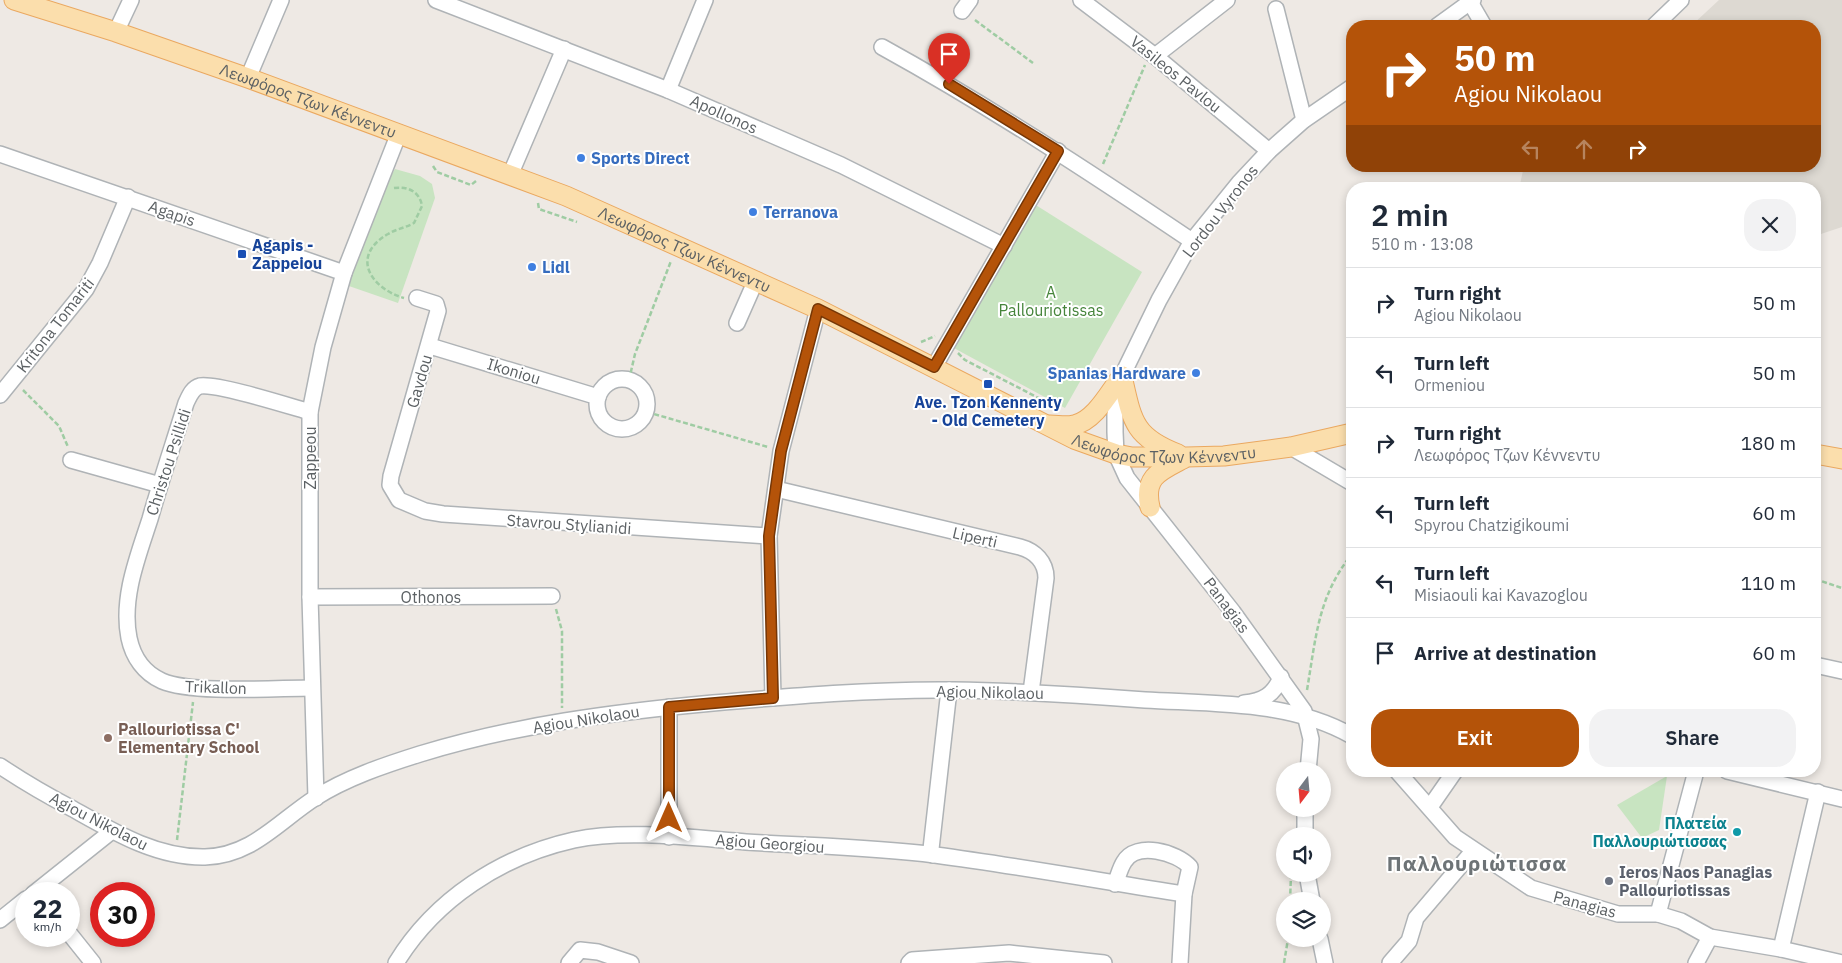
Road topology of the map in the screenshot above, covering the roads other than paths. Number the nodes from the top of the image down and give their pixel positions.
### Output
1 (131, 0) edge
2 (281, 0) edge
3 (436, 0) edge
4 (705, 0) edge
5 (1081, 0) edge
6 (1227, 0) edge
7 (1681, 0) edge
8 (1471, 1) edge
9 (25, 2) edge
10 (1276, 9) dead end
11 (1445, 20) edge
12 (1481, 20) edge
13 (1660, 20) edge
14 (116, 32) junction
15 (882, 47) dead end
16 (564, 50) junction
17 (1153, 54) junction
18 (248, 78) junction
19 (668, 90) junction
20 (1346, 92) edge
21 (1304, 120) junction
22 (399, 133) junction
23 (1058, 151) junction
24 (1269, 151) junction
25 (0, 154) edge
26 (511, 173) junction
27 (128, 198) junction
28 (1192, 242) junction
29 (1004, 246) junction
30 (344, 273) junction
31 (756, 280) junction
32 (417, 298) road end
33 (818, 309) junction
34 (737, 323) dead end
35 (430, 346) junction
36 (934, 367) junction
37 (1122, 376) junction
38 (0, 395) edge
39 (598, 397) junction
40 (310, 412) junction
41 (1046, 425) junction
42 (1346, 434) edge
43 (1291, 447) junction
44 (1116, 454) junction
45 (1821, 455) edge
46 (1186, 457) junction
47 (1842, 457) edge
48 (71, 460) road end
49 (391, 476) joint
50 (1346, 479) edge
51 (160, 485) junction
52 (776, 489) junction
53 (1150, 507) junction
54 (769, 536) junction
55 (552, 596) road end
56 (310, 597) junction
57 (133, 653) joint
58 (1821, 666) edge
59 (1842, 671) edge
60 (1280, 677) junction
61 (312, 688) junction
62 (949, 690) junction
63 (1031, 692) junction
64 (773, 698) junction
65 (1222, 705) junction
66 (669, 707) junction
67 (1306, 714) junction
68 (1346, 732) edge
69 (1309, 762) edge
70 (0, 766) edge
71 (1402, 777) edge
72 (1452, 777) edge
73 (1694, 777) edge
74 (1753, 777) edge
75 (1818, 792) junction
76 (316, 798) junction
77 (1842, 798) edge
78 (1430, 807) junction
79 (112, 831) junction
80 (669, 837) junction
81 (1473, 851) junction
82 (933, 855) junction
83 (49, 882) edge
84 (1115, 884) junction
85 (1184, 894) junction
86 (15, 909) edge
87 (1658, 914) junction
88 (0, 920) edge
89 (1710, 937) junction
90 (80, 947) edge
91 (1322, 947) edge
92 (1781, 948) junction
93 (93, 963) edge
94 (397, 963) edge
95 (569, 963) edge
96 (631, 963) edge
97 (909, 963) edge
98 (1104, 963) edge
99 (1180, 963) edge
100 (1326, 963) edge
101 (1390, 963) edge
102 (1696, 963) edge
103 (1842, 963) edge

1 - 14 street
2 - 18 street
3 - 16 street, Apollonos
4 - 19 street
5 - 17 street, Vasileos Pavlou
6 - 17 street
7 - 13 street
8 - 11 street
8 - 12 street
9 - 14 main road, Λεωφόρος Τζων Κέννεντυ
10 - 21 street
14 - 18 main road, Λεωφόρος Τζων Κέννεντυ
15 - 23 street
16 - 19 street, Apollonos
16 - 26 street
17 - 24 street, Vasileos Pavlou
18 - 22 main road, Λεωφόρος Τζων Κέννεντυ
19 - 29 street, Apollonos
20 - 21 street, Lordou Vyronos
21 - 24 street, Lordou Vyronos
22 - 26 main road, Λεωφόρος Τζων Κέννεντυ
22 - 30 street, Zappeou
23 - 28 street
23 - 29 street
24 - 28 street, Lordou Vyronos
25 - 27 street, Agapis
26 - 31 main road, Λεωφόρος Τζων Κέννεντυ
27 - 30 street, Agapis
27 - 38 street, Kritona Tomariti
28 - 37 street, Lordou Vyronos
29 - 36 street
30 - 40 street, Zappeou
31 - 33 main road, Λεωφόρος Τζων Κέννεντυ
31 - 34 street
32 - 35 street, Gavdou
33 - 36 main road, Λεωφόρος Τζων Κέννεντυ
33 - 52 street
35 - 39 street, Ikoniou
35 - 49 street, Gavdou
36 - 41 main road, Λεωφόρος Τζων Κέννεντυ
37 - 41 main road
37 - 44 street, Lordou Vyronos
37 - 46 main road
39 - 39 street
40 - 51 street, Christou Psillidi
40 - 56 street, Zappeou
41 - 44 main road, Λεωφόρος Τζων Κέννεντυ
42 - 43 main road, Λεωφόρος Τζων Κέννεντυ
43 - 46 main road, Λεωφόρος Τζων Κέννεντυ
43 - 50 street
44 - 46 main road, Λεωφόρος Τζων Κέννεντυ
44 - 53 street, Panagias
45 - 47 main road
46 - 53 main road
48 - 51 street
49 - 54 street, Stavrou Stylianidi
51 - 57 street, Christou Psillidi
52 - 54 street
52 - 63 street, Liperti
53 - 60 street, Panagias
54 - 64 street
55 - 56 street, Othonos
56 - 61 street, Zappeou
57 - 61 street, Trikallon
58 - 59 street
60 - 65 street, Agiou Nikolaou
60 - 67 street, Panagias
61 - 76 street, Zappeou
62 - 63 street, Agiou Nikolaou
62 - 64 street, Agiou Nikolaou
62 - 82 street
63 - 65 street, Agiou Nikolaou
64 - 66 street, Agiou Nikolaou
65 - 67 street, Agiou Nikolaou
66 - 76 street, Agiou Nikolaou
66 - 80 street
67 - 68 street
67 - 69 street
70 - 79 street, Agiou Nikolaou
71 - 78 street, Panagias
72 - 78 street
73 - 87 street
74 - 75 street
75 - 77 street
75 - 92 street
76 - 79 street, Agiou Nikolaou
78 - 81 street, Panagias
79 - 83 street
80 - 82 street, Agiou Georgiou
80 - 94 street, Agiou Georgiou
81 - 87 street, Panagias
81 - 101 street
82 - 84 street, Agiou Georgiou
84 - 85 street, Agiou Georgiou
84 - 85 street
85 - 99 street
86 - 88 street
87 - 89 street, Panagias
89 - 92 street, Panagias
89 - 102 street
90 - 93 street
91 - 100 street
92 - 103 street, Panagias
95 - 96 street
97 - 98 street

